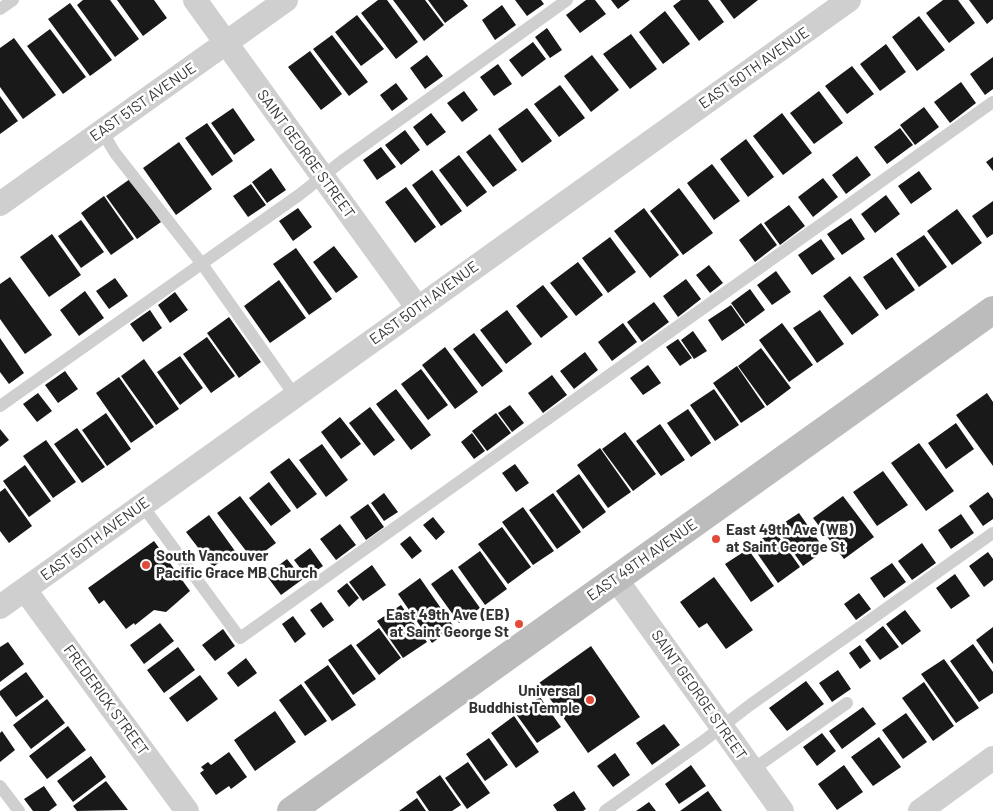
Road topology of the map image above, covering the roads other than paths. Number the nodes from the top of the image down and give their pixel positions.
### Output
1 (13, 0) edge
2 (195, 0) edge
3 (286, 0) edge
4 (567, 0) edge
5 (849, 0) edge
6 (0, 9) edge
7 (226, 43) junction
8 (993, 102) edge
9 (102, 131) junction
10 (321, 176) junction
11 (0, 204) edge
12 (202, 264) junction
13 (417, 307) junction
14 (993, 310) edge
15 (295, 396) junction
16 (0, 406) edge
17 (142, 505) junction
18 (993, 533) edge
19 (616, 579) junction
20 (25, 590) junction
21 (0, 607) edge
22 (847, 703) dead end
23 (721, 726) junction
24 (993, 758) edge
25 (752, 770) junction
26 (0, 786) edge
27 (19, 811) edge
28 (187, 811) edge
29 (291, 811) edge
30 (605, 811) edge
31 (782, 811) edge
32 (920, 811) edge

1 - 6 lane
2 - 7 street, SAINT GEORGE STREET
3 - 7 street, EAST 51ST AVENUE
4 - 10 lane
5 - 13 street, EAST 50TH AVENUE
7 - 9 street, EAST 51ST AVENUE
7 - 10 street, SAINT GEORGE STREET
8 - 17 lane
9 - 11 street, EAST 51ST AVENUE
9 - 12 lane
10 - 12 lane
10 - 13 street, SAINT GEORGE STREET
12 - 15 lane
12 - 16 lane
13 - 15 street, EAST 50TH AVENUE
14 - 19 street, EAST 49TH AVENUE
15 - 17 street, EAST 50TH AVENUE
17 - 20 street, EAST 50TH AVENUE
18 - 23 lane
19 - 23 street, SAINT GEORGE STREET
19 - 29 street, EAST 49TH AVENUE
20 - 21 street, EAST 50TH AVENUE
20 - 28 street, FREDERICK STREET
22 - 25 lane
23 - 25 street, SAINT GEORGE STREET
23 - 30 lane
24 - 32 street
25 - 31 street, SAINT GEORGE STREET
26 - 27 lane

